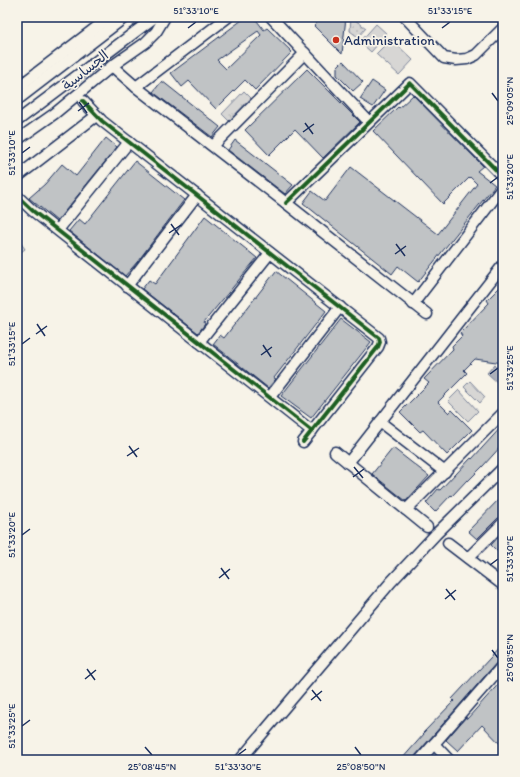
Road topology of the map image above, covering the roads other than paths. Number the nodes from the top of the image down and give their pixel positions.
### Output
1 (110, 17) edge
2 (125, 17) edge
3 (155, 17) edge
4 (165, 17) edge
5 (228, 17) edge
6 (271, 17) edge
7 (405, 17) edge
8 (503, 28) edge
9 (305, 53) junction
10 (112, 66) junction
11 (17, 88) edge
12 (136, 88) junction
13 (17, 100) edge
14 (83, 101) dead end
15 (96, 116) junction
16 (17, 121) edge
17 (369, 122) junction
18 (17, 124) edge
19 (35, 128) junction
20 (17, 140) edge
21 (129, 142) junction
22 (213, 146) junction
23 (17, 177) edge
24 (503, 177) edge
25 (503, 187) edge
26 (197, 195) junction
27 (17, 196) edge
28 (286, 203) junction
29 (58, 230) junction
30 (270, 253) junction
31 (503, 265) edge
32 (127, 286) junction
33 (413, 304) junction
34 (340, 307) junction
35 (427, 314) dead end
36 (199, 342) junction
37 (270, 397) junction
38 (503, 413) edge
39 (380, 422) junction
40 (312, 431) junction
41 (303, 442) dead end
42 (335, 452) dead end
43 (348, 463) junction
44 (503, 468) edge
45 (445, 472) junction
46 (406, 510) junction
47 (503, 523) edge
48 (427, 527) dead end
49 (448, 543) dead end
50 (468, 558) junction
51 (503, 586) edge
52 (503, 665) edge
53 (434, 744) junction
54 (240, 760) edge
55 (420, 760) edge
56 (449, 760) edge

1 - 11 street
2 - 13 street
3 - 16 street
4 - 10 street, الجساسية
5 - 12 street
6 - 9 street
7 - 8 street
9 - 17 street
9 - 22 street
10 - 12 street
10 - 19 street, الجساسية
12 - 22 street
14 - 15 street
15 - 21 street
15 - 23 street
17 - 24 street
17 - 28 street
18 - 19 street
19 - 20 street, الجساسية
21 - 26 street
21 - 29 street
22 - 28 street
25 - 33 street
26 - 30 street
26 - 32 street
27 - 29 street
28 - 33 street
29 - 32 street
30 - 34 street
30 - 36 street
31 - 39 street
32 - 36 street
33 - 35 street
34 - 37 street
34 - 40 street
36 - 37 street
37 - 40 street
38 - 45 street
39 - 43 street
39 - 45 street
40 - 41 street
42 - 43 street
43 - 46 street
44 - 54 street
45 - 46 street
46 - 48 street
47 - 50 street
49 - 50 street
50 - 51 street
52 - 53 street
53 - 55 street
53 - 56 street

